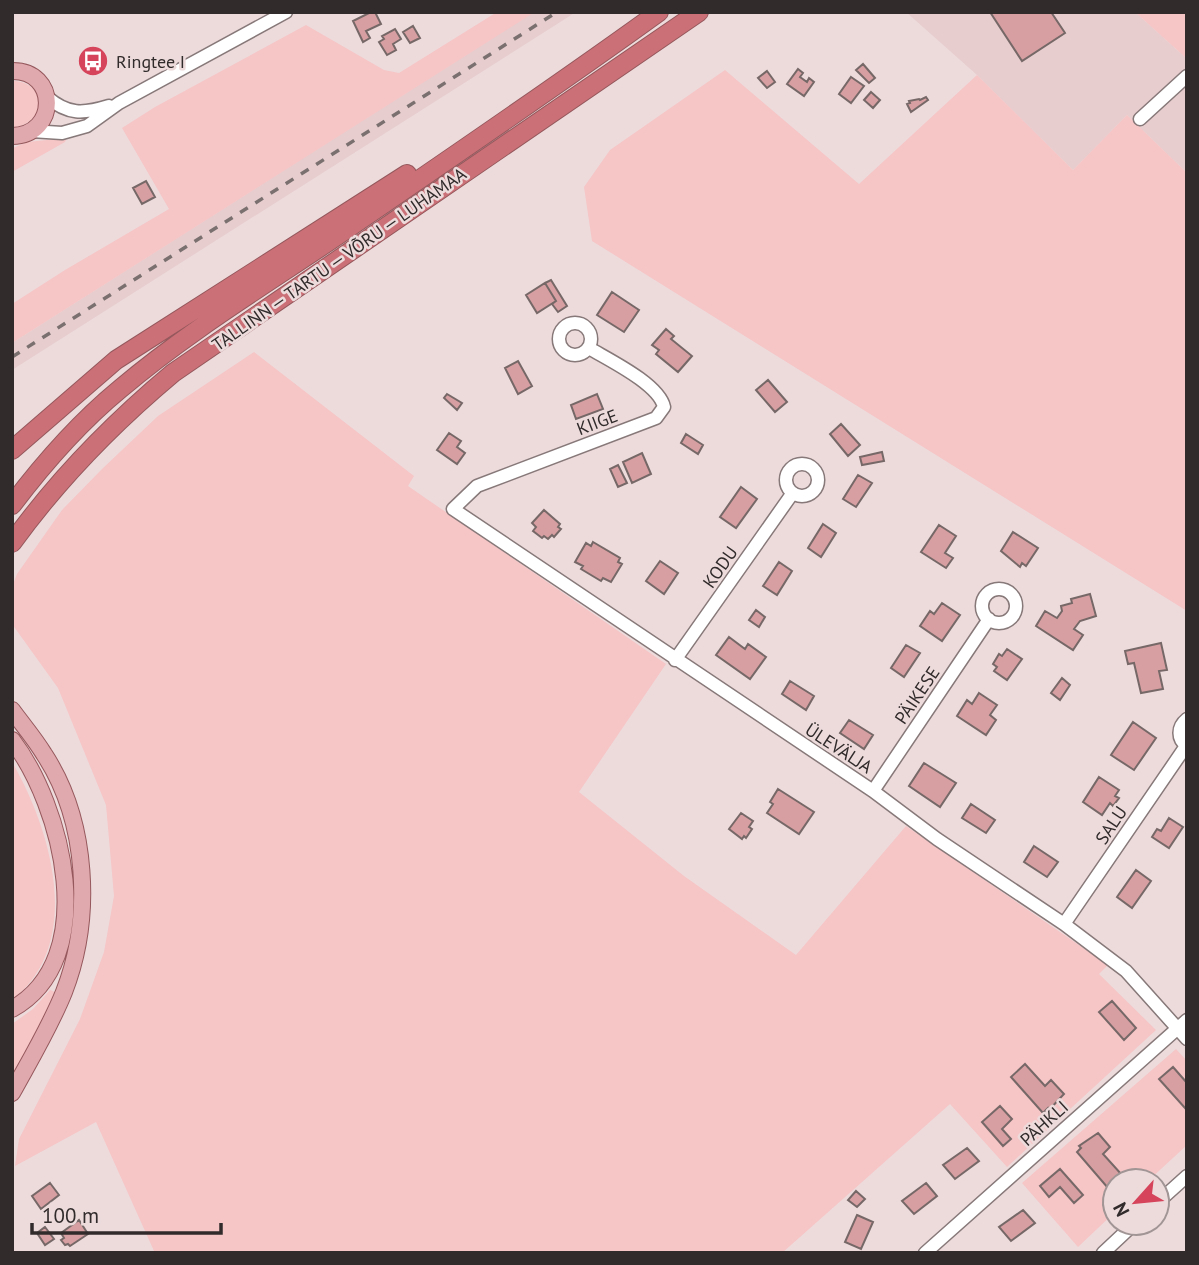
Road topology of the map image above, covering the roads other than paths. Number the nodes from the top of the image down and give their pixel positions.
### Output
1 (286, 12) edge
2 (659, 12) edge
3 (699, 12) edge
4 (12, 71) edge
5 (1187, 76) edge
6 (47, 97) junction
7 (119, 103) junction
8 (516, 115) junction
9 (1140, 119) dead end
10 (19, 136) edge
11 (589, 348) dead end
12 (12, 450) edge
13 (792, 494) dead end
14 (12, 505) edge
15 (453, 509) joint
16 (12, 543) edge
17 (989, 619) dead end
18 (675, 660) junction
19 (12, 710) edge
20 (1187, 719) edge
21 (12, 740) edge
22 (1186, 746) edge
23 (873, 791) junction
24 (1064, 924) junction
25 (12, 1009) edge
26 (1182, 1024) edge
27 (1187, 1039) edge
28 (12, 1093) edge
29 (1187, 1176) edge
30 (1171, 1190) edge
31 (1120, 1237) edge
32 (925, 1253) edge
33 (1103, 1253) edge

1 - 7 street
2 - 8 highway, TALLINN — TARTU — VÕRU — LUHAMAA
3 - 16 highway, TALLINN — TARTU — VÕRU — LUHAMAA
4 - 6 main road
5 - 9 street
6 - 7 street
6 - 10 main road
7 - 10 street
8 - 12 highway
8 - 14 highway, TALLINN — TARTU — VÕRU — LUHAMAA
11 - 15 street, KIIGE
13 - 18 street, KODU
15 - 18 street, ÜLEVÄLJA
17 - 23 street, PÄIKESE
18 - 23 street, ÜLEVÄLJA
19 - 28 main road
20 - 22 street, SALU
21 - 25 main road
22 - 24 street, SALU
23 - 24 street, ÜLEVÄLJA
24 - 26 street, ÜLEVÄLJA
26 - 27 street, ÜLEVÄLJA
26 - 32 street, PÄHKLI
29 - 30 street
31 - 33 street

